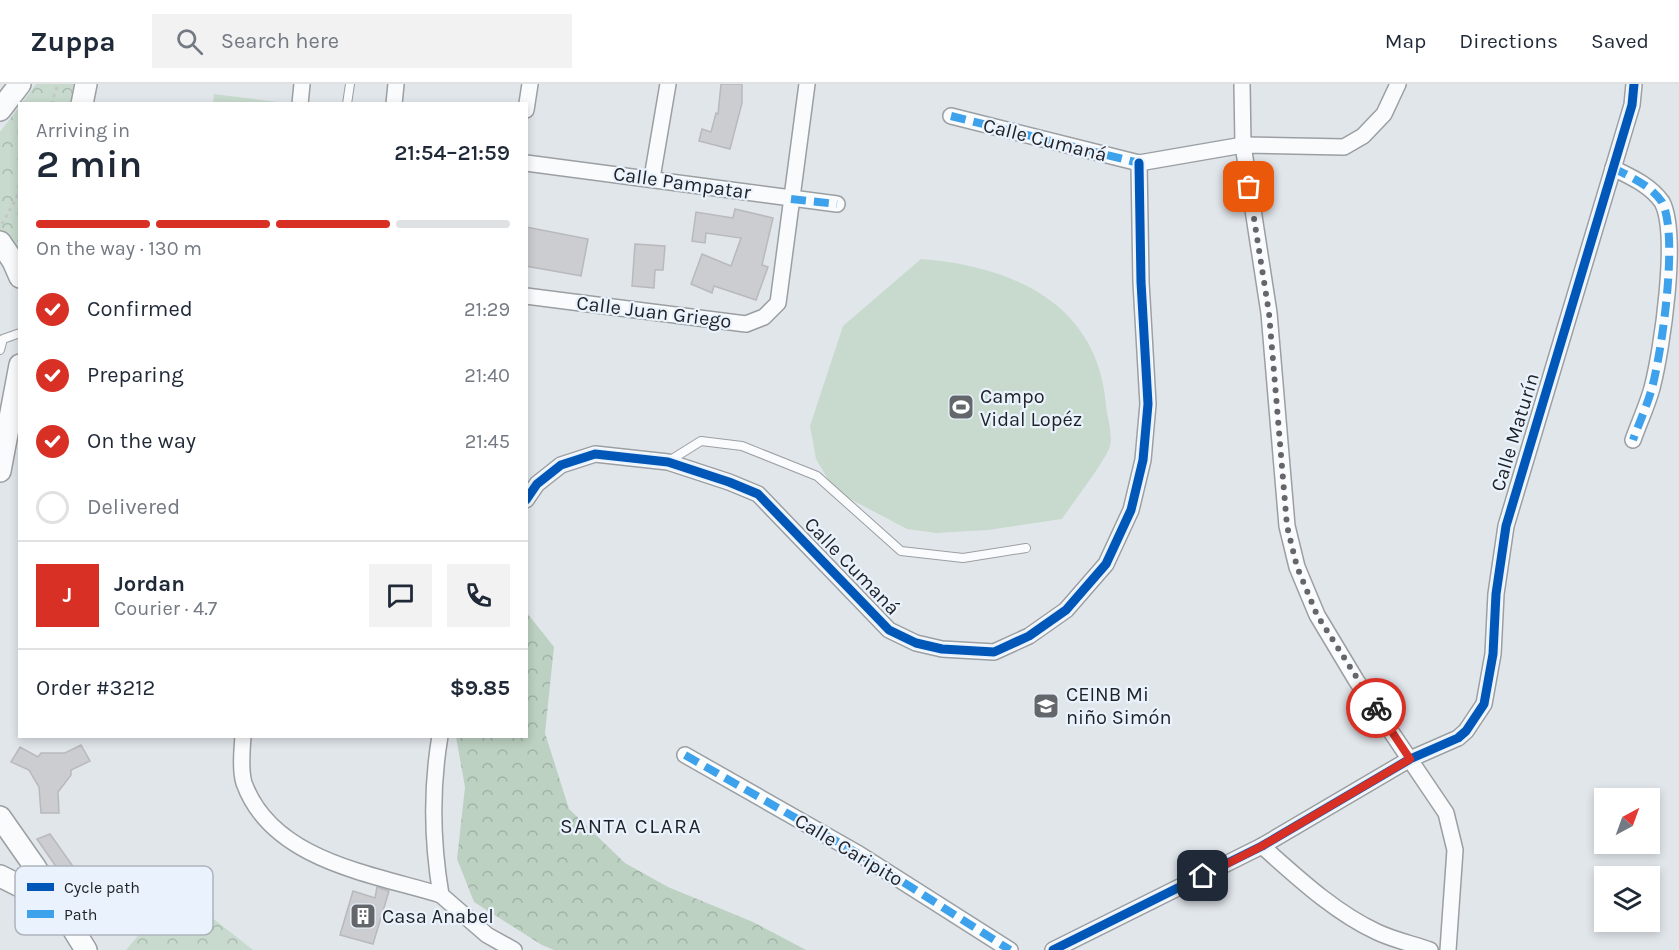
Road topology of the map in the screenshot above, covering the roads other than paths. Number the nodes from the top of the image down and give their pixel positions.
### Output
1 (20, 84) edge
2 (86, 84) edge
3 (302, 84) edge
4 (350, 84) edge
5 (396, 84) edge
6 (530, 84) edge
7 (668, 84) edge
8 (807, 84) edge
9 (1242, 84) edge
10 (1398, 84) edge
11 (1634, 84) edge
12 (82, 102) edge
13 (300, 102) edge
14 (347, 102) edge
15 (394, 102) edge
16 (527, 102) edge
17 (0, 110) edge
18 (951, 116) dead end
19 (1243, 145) junction
20 (528, 163) edge
21 (1139, 163) junction
22 (1613, 168) junction
23 (652, 178) junction
24 (791, 199) junction
25 (837, 204) dead end
26 (0, 242) edge
27 (18, 272) edge
28 (528, 296) edge
29 (18, 334) edge
30 (0, 350) edge
31 (18, 376) edge
32 (1632, 440) dead end
33 (668, 462) junction
34 (0, 471) edge
35 (528, 498) edge
36 (1026, 548) dead end
37 (243, 738) edge
38 (440, 738) edge
39 (686, 755) dead end
40 (1410, 759) junction
41 (0, 817) edge
42 (1262, 846) junction
43 (32, 866) edge
44 (0, 876) edge
45 (15, 885) edge
46 (441, 895) junction
47 (76, 935) edge
48 (86, 950) edge
49 (514, 950) edge
50 (1010, 950) edge
51 (1053, 950) edge
52 (1430, 950) edge
53 (1448, 950) edge

1 - 17 street
2 - 12 street
3 - 13 street
4 - 14 lane
5 - 15 street
6 - 16 street
7 - 23 street
8 - 24 street, Calle Juan Griego
9 - 19 street
10 - 19 street, Calle Cumaná
11 - 22 street, Calle Maturín
18 - 21 street, Calle Cumaná
19 - 21 street, Calle Cumaná
19 - 40 street
20 - 23 street, Calle Pampatar
21 - 33 street, Calle Cumaná
22 - 32 street
22 - 40 street, Calle Maturín
23 - 24 street, Calle Pampatar
24 - 25 street, Calle Pampatar
24 - 28 street, Calle Juan Griego
26 - 27 street
29 - 30 lane
31 - 34 street
33 - 35 street, Calle Cumaná
33 - 36 lane
37 - 46 street
38 - 46 street
39 - 50 street, Calle Caripito
40 - 42 street, Calle Maturín
40 - 53 street
41 - 43 street
42 - 51 street, Calle Maturín
42 - 52 street
44 - 45 street
46 - 49 street
47 - 48 street

